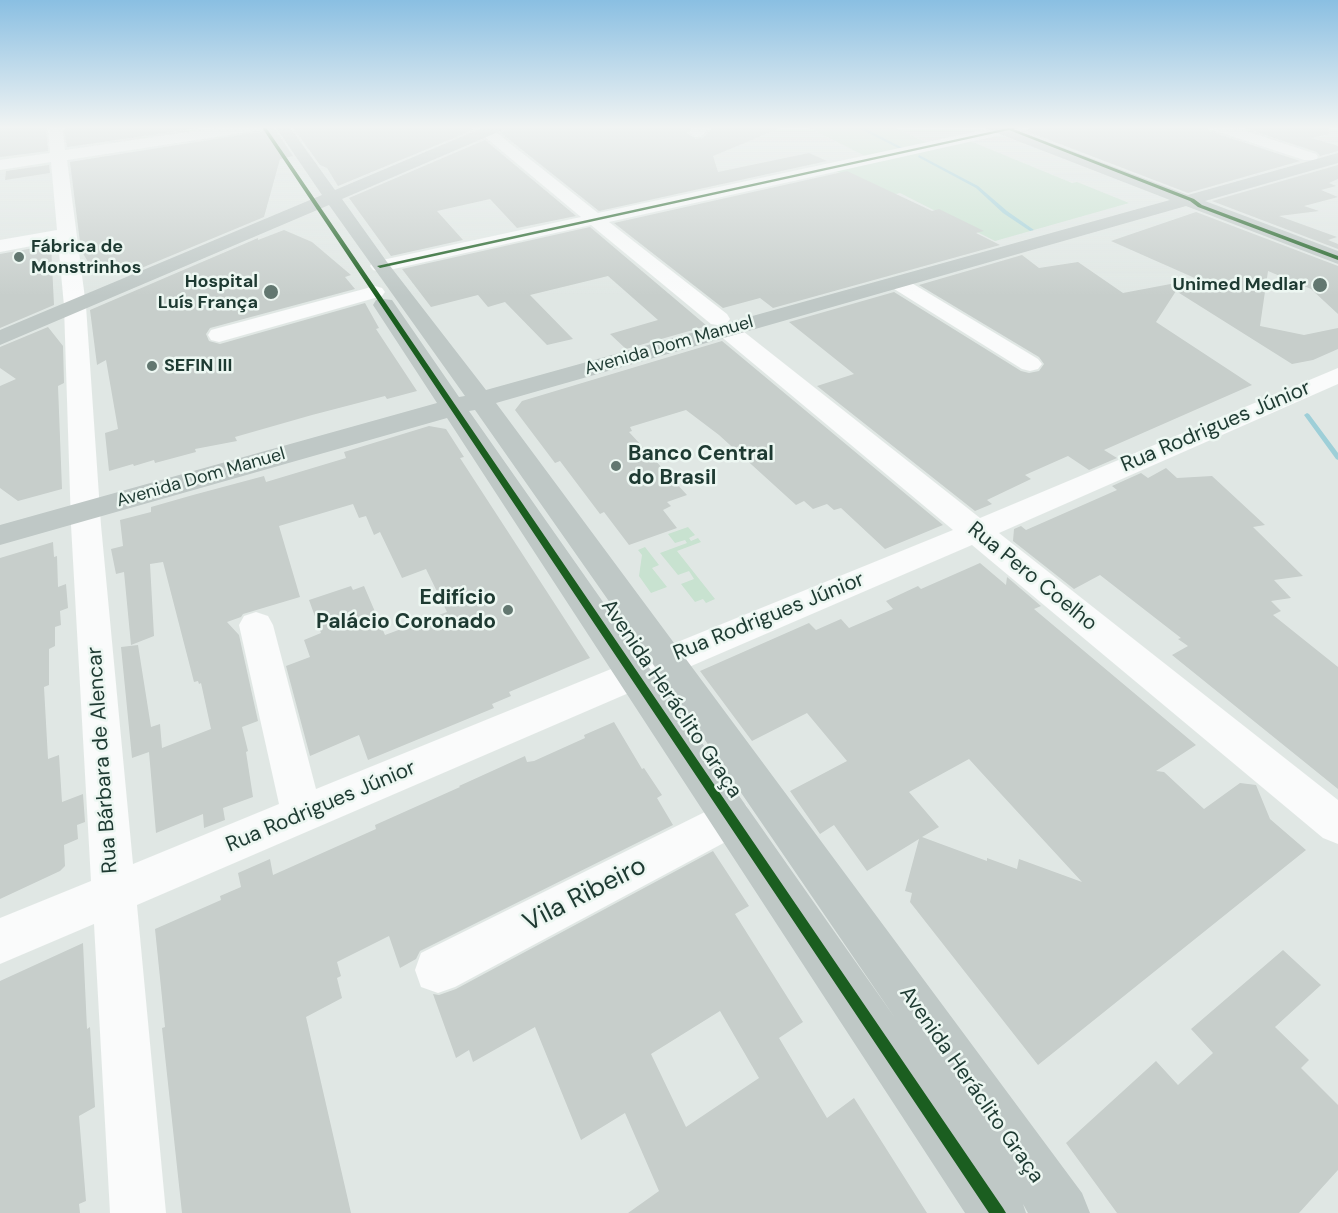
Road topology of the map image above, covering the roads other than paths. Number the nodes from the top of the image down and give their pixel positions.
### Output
1 (61, 183) edge
2 (309, 183) edge
3 (314, 183) edge
4 (365, 183) edge
5 (550, 183) edge
6 (754, 183) edge
7 (1140, 183) edge
8 (1238, 183) edge
9 (1180, 198) junction
10 (324, 201) junction
11 (592, 219) junction
12 (67, 234) junction
13 (0, 246) edge
14 (1338, 258) edge
15 (380, 266) junction
16 (898, 283) junction
17 (375, 292) junction
18 (75, 306) junction
19 (723, 324) junction
20 (219, 335) dead end
21 (0, 338) edge
22 (1030, 364) dead end
23 (1333, 382) edge
24 (463, 398) junction
25 (85, 502) junction
26 (0, 518) edge
27 (975, 532) junction
28 (0, 535) edge
29 (256, 625) dead end
30 (650, 666) junction
31 (302, 816) junction
32 (731, 818) junction
33 (1338, 825) edge
34 (113, 893) junction
35 (0, 941) edge
36 (438, 970) dead end
37 (138, 1213) edge
38 (998, 1213) edge
39 (1062, 1213) edge

1 - 12 street, Rua Bárbara de Alencar
2 - 10 main road
3 - 10 main road
4 - 10 main road
5 - 11 street, Rua Pero Coelho
6 - 11 street
7 - 9 main road
8 - 9 main road, Avenida Dom Manuel
9 - 14 main road
9 - 16 main road, Avenida Dom Manuel
9 - 19 main road, Avenida Dom Manuel
10 - 15 main road, Avenida Heráclito Graça
10 - 17 main road, Avenida Heráclito Graça
10 - 18 main road
11 - 15 street
11 - 19 street, Rua Pero Coelho
12 - 13 street
12 - 18 street, Rua Bárbara de Alencar
15 - 24 main road, Avenida Heráclito Graça
16 - 19 main road, Avenida Dom Manuel
16 - 22 street
17 - 20 street
17 - 24 main road, Avenida Heráclito Graça
18 - 21 main road
18 - 25 street, Rua Bárbara de Alencar
19 - 24 main road, Avenida Dom Manuel
19 - 27 street, Rua Pero Coelho
23 - 27 street, Rua Rodrigues Júnior
24 - 25 main road, Avenida Dom Manuel
24 - 30 main road, Avenida Heráclito Graça
25 - 26 main road, Avenida Dom Manuel
25 - 28 main road, Avenida Dom Manuel
25 - 34 street, Rua Bárbara de Alencar
27 - 30 street, Rua Rodrigues Júnior
27 - 33 street, Rua Pero Coelho
29 - 31 street
30 - 31 street, Rua Rodrigues Júnior
30 - 32 main road, Avenida Heráclito Graça
30 - 39 main road, Avenida Heráclito Graça
31 - 34 street, Rua Rodrigues Júnior
32 - 36 street, Vila Ribeiro
32 - 38 main road, Avenida Heráclito Graça
34 - 35 street, Rua Rodrigues Júnior
34 - 37 street, Rua Bárbara de Alencar

